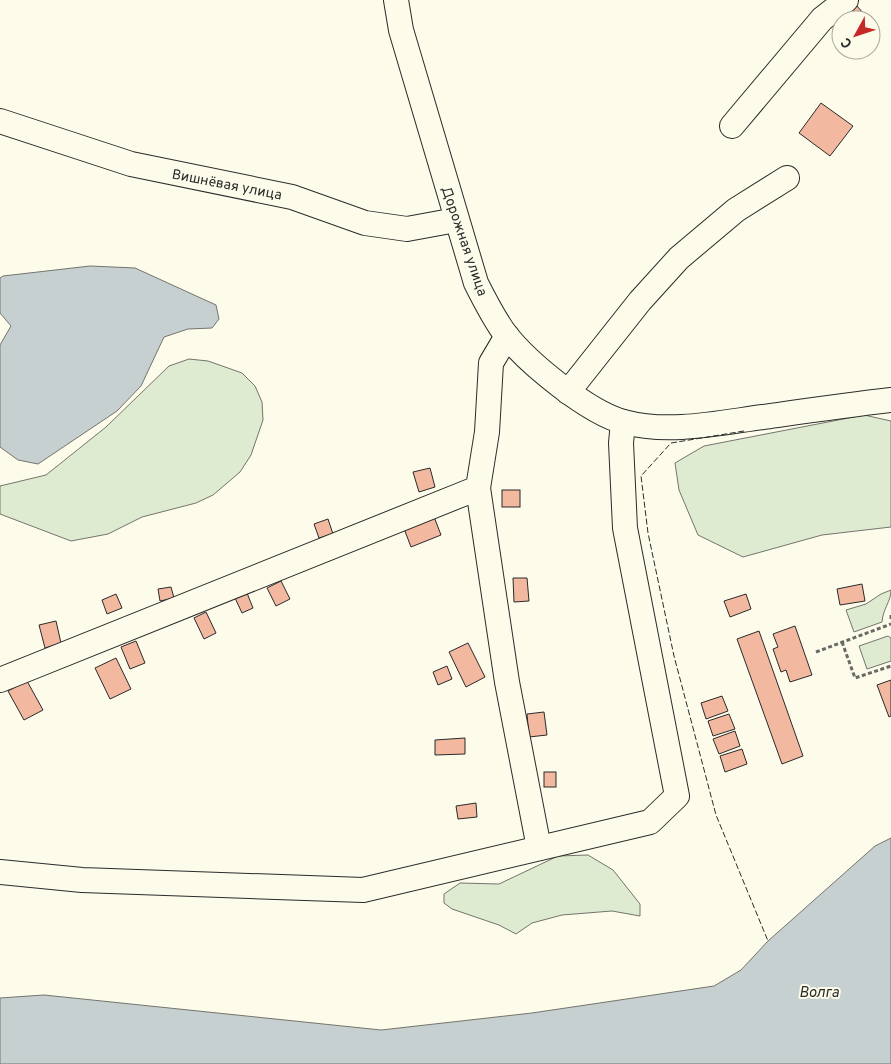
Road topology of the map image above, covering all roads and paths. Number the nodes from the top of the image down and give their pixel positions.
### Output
1 (396, 0) edge
2 (846, 0) edge
3 (0, 121) edge
4 (732, 126) dead end
5 (787, 178) dead end
6 (456, 220) junction
7 (507, 336) junction
8 (568, 392) junction
9 (891, 400) edge
10 (623, 422) junction
11 (478, 488) junction
12 (891, 624) edge
13 (842, 642) junction
14 (816, 652) dead end
15 (891, 666) edge
16 (0, 680) edge
17 (538, 848) junction
18 (0, 872) edge

1 - 6 street, Дорожная улица
2 - 4 street
3 - 6 street, Вишнёвая улица
5 - 8 street
6 - 7 street, Дорожная улица
7 - 8 street, Дорожная улица
7 - 11 street
8 - 10 street, Дорожная улица
9 - 10 street, Дорожная улица
10 - 17 street
11 - 16 street
11 - 17 street
12 - 13 path
13 - 14 path
13 - 15 path
17 - 18 street

